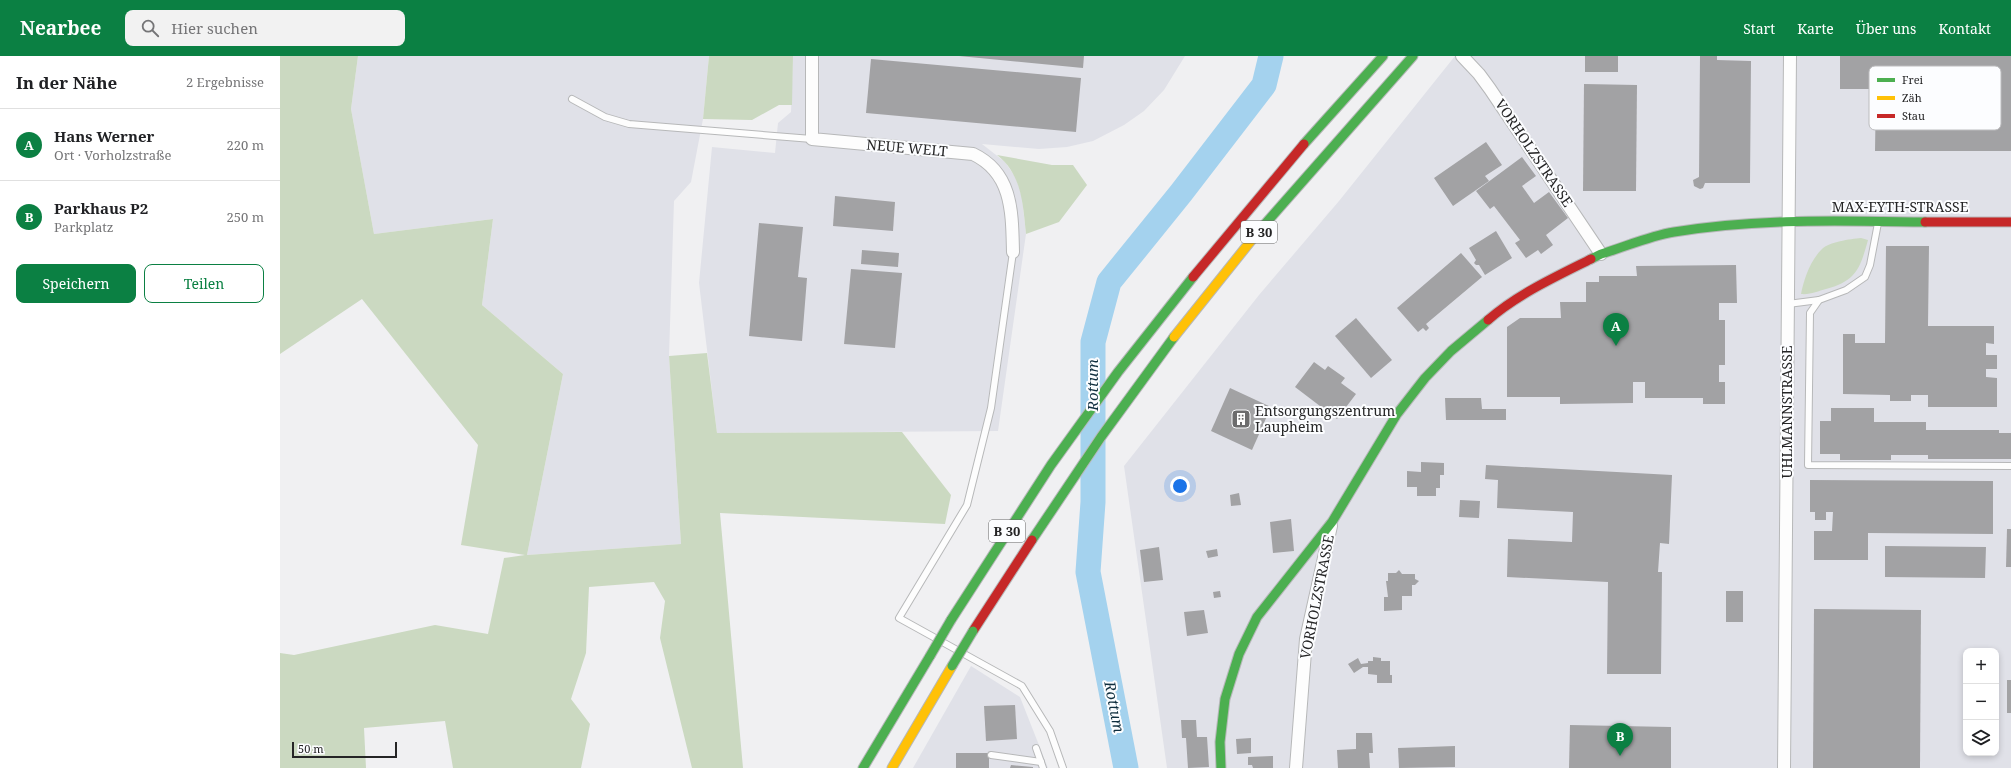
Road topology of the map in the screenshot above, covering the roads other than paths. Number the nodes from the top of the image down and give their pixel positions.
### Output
1 (812, 56) edge
2 (1383, 56) edge
3 (1413, 56) edge
4 (1462, 56) edge
5 (1790, 56) edge
6 (572, 99) dead end
7 (812, 140) junction
8 (1789, 221) junction
9 (1878, 221) junction
10 (2011, 222) edge
11 (1013, 252) joint
12 (1601, 254) junction
13 (1819, 300) junction
14 (1788, 304) junction
15 (2011, 466) edge
16 (1332, 522) junction
17 (1036, 748) dead end
18 (991, 755) dead end
19 (1042, 765) edge
20 (863, 768) edge
21 (892, 768) edge
22 (1063, 768) edge
23 (1221, 768) edge
24 (1296, 768) edge
25 (1784, 768) edge

1 - 7 street
2 - 20 main road, B 30, bridge
3 - 21 main road, B 30, bridge
4 - 12 street, VORHOLZSTRASSE
5 - 8 street, UHLMANNSTRASSE
6 - 7 lane
7 - 11 street, NEUE WELT
8 - 9 main road, MAX-EYTH-STRASSE
8 - 12 main road, VORHOLZSTRASSE
8 - 14 street, UHLMANNSTRASSE
9 - 10 main road, MAX-EYTH-STRASSE
9 - 13 lane
11 - 22 lane
12 - 16 main road, VORHOLZSTRASSE
13 - 14 lane
13 - 15 lane
14 - 25 street, UHLMANNSTRASSE
16 - 23 main road, VORHOLZSTRASSE
16 - 24 street, VORHOLZSTRASSE
17 - 19 lane
18 - 19 lane

